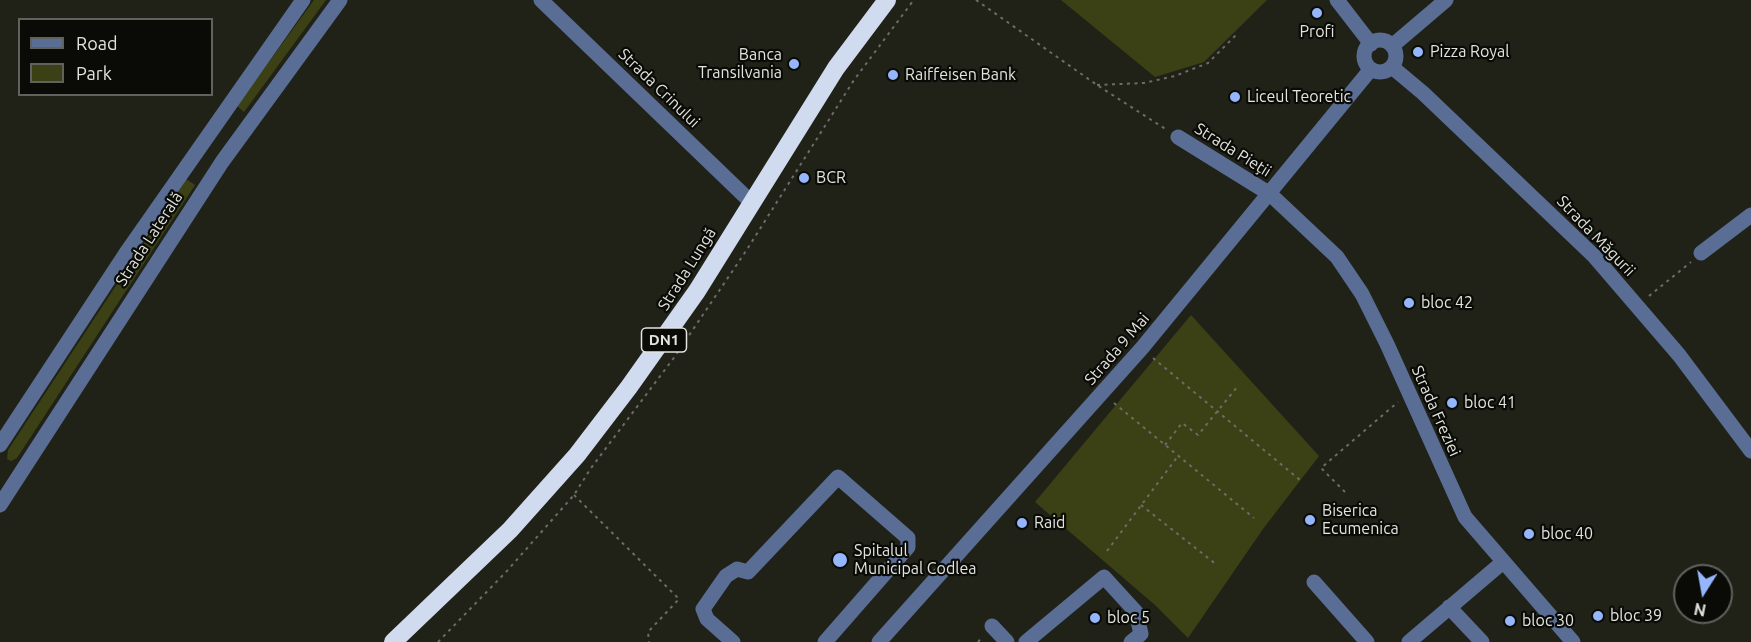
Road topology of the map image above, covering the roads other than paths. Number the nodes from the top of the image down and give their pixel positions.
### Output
1 (303, 0) edge
2 (340, 0) edge
3 (541, 0) edge
4 (887, 0) edge
5 (1337, 0) edge
6 (1446, 0) edge
7 (1371, 44) junction
8 (1392, 46) junction
9 (1392, 67) junction
10 (1371, 69) junction
11 (1178, 137) road end
12 (200, 145) junction
13 (222, 162) junction
14 (1270, 194) junction
15 (752, 203) junction
16 (1751, 215) edge
17 (1701, 254) road end
18 (0, 446) edge
19 (1751, 451) edge
20 (0, 506) edge
21 (1503, 562) junction
22 (1314, 582) dead end
23 (1449, 607) junction
24 (992, 626) dead end
25 (1140, 639) edge
26 (393, 642) edge
27 (733, 642) edge
28 (825, 642) edge
29 (879, 642) edge
30 (1007, 642) edge
31 (1026, 642) edge
32 (1367, 642) edge
33 (1409, 642) edge
34 (1482, 642) edge
35 (1574, 642) edge

1 - 12 street, Strada Laterală
2 - 13 street, Strada Laterală
3 - 15 street, Strada Crinului
4 - 15 highway, Strada Lungă / DN1
5 - 7 street
6 - 8 street
7 - 8 street
7 - 10 street
8 - 9 street
9 - 10 street
9 - 19 street, Strada Măgurii
10 - 14 street, Strada 9 Mai
11 - 14 street, Strada Pieții
12 - 13 street
12 - 18 street, Strada Laterală
13 - 20 street, Strada Laterală
14 - 21 street, Strada Freziei
14 - 29 street, Strada 9 Mai
15 - 26 highway, Strada Lungă / DN1
16 - 17 street
21 - 23 street
21 - 35 street, Strada Freziei
22 - 32 street
23 - 33 street
23 - 34 street
24 - 30 street
25 - 31 street
27 - 28 street

